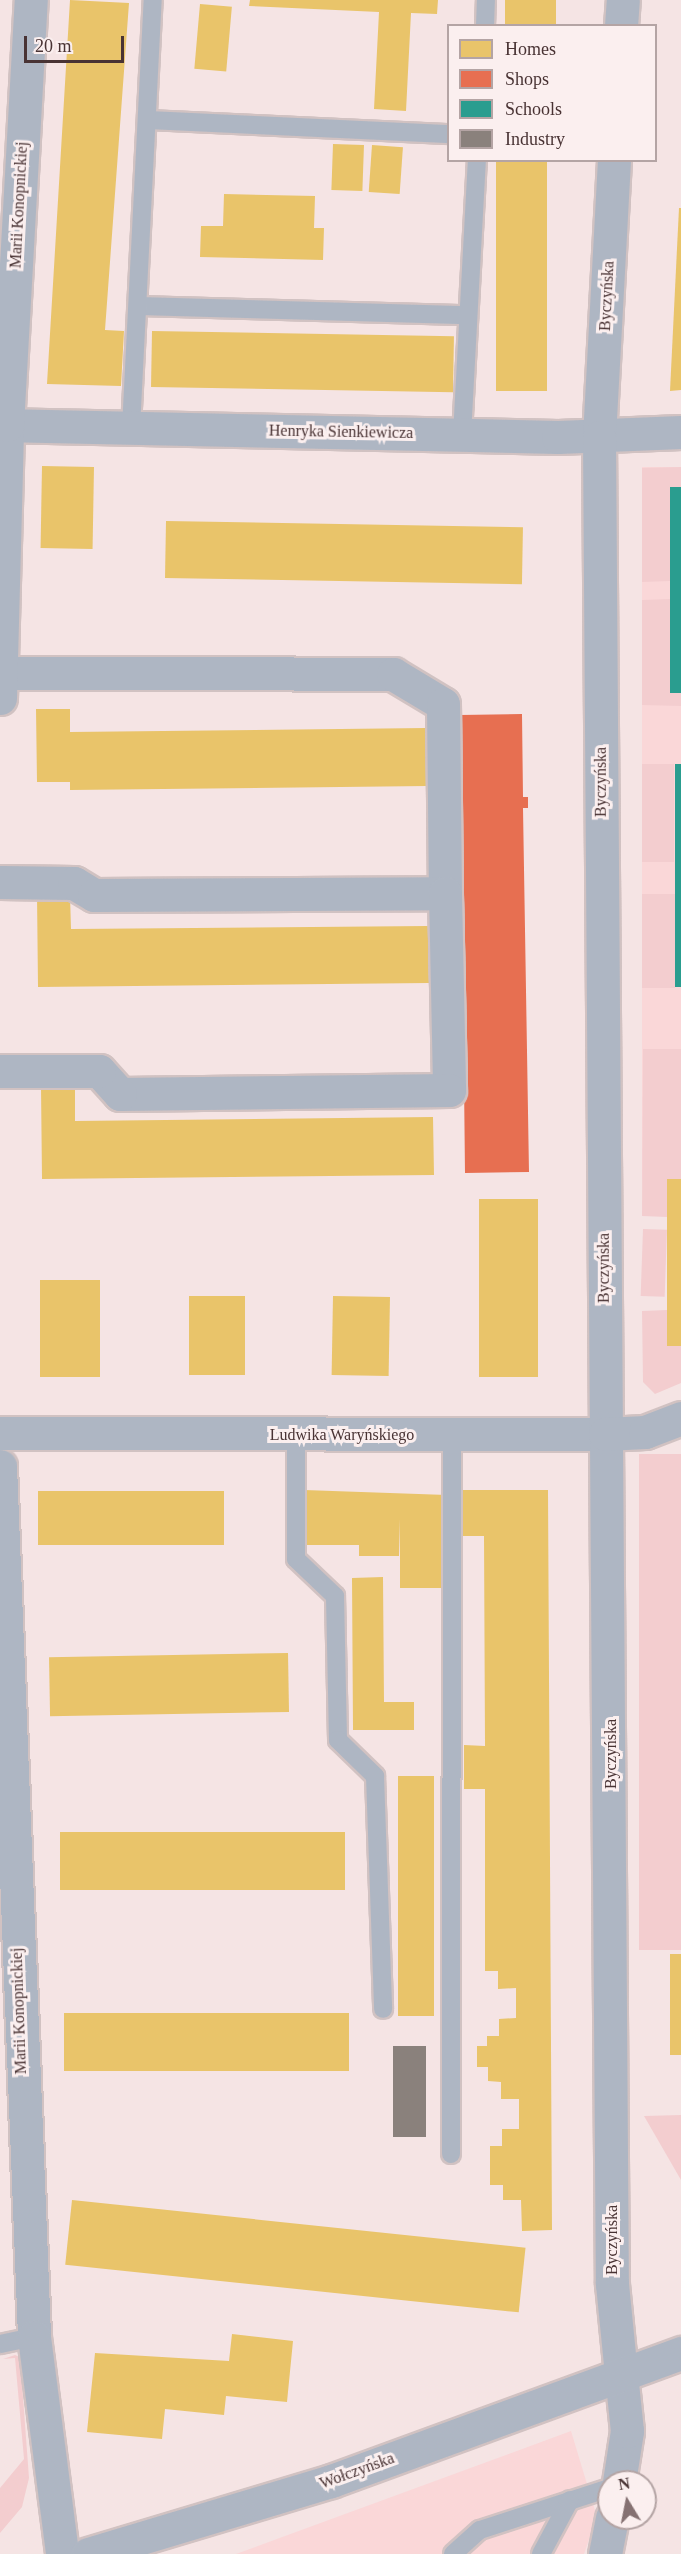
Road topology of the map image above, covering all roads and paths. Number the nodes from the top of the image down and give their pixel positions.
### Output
1 (31, 0) edge
2 (153, 0) edge
3 (486, 0) edge
4 (623, 0) edge
5 (485, 24) edge
6 (621, 24) edge
7 (147, 120) junction
8 (447, 134) edge
9 (477, 162) edge
10 (614, 162) edge
11 (139, 306) junction
12 (468, 315) junction
13 (3, 425) edge
14 (130, 428) junction
15 (681, 432) edge
16 (462, 435) junction
17 (599, 437) junction
18 (1, 673) edge
19 (0, 698) edge
20 (0, 882) edge
21 (445, 893) junction
22 (0, 1071) edge
23 (681, 1418) edge
24 (0, 1432) edge
25 (605, 1434) junction
26 (452, 1435) junction
27 (296, 1436) junction
28 (0, 1466) edge
29 (383, 2008) dead end
30 (451, 2154) dead end
31 (34, 2337) junction
32 (0, 2344) edge
33 (681, 2354) edge
34 (621, 2374) junction
35 (621, 2470) edge
36 (597, 2492) edge
37 (570, 2500) junction
38 (610, 2530) edge
39 (62, 2554) edge
40 (88, 2554) edge
41 (453, 2554) edge
42 (541, 2554) edge
43 (605, 2554) edge

1 - 13 street, Marii Konopnickiej
2 - 7 lane
3 - 5 lane
4 - 6 street
7 - 8 lane
7 - 11 lane
9 - 12 lane
10 - 17 street, Byczyńska
11 - 12 lane
11 - 14 lane
12 - 16 lane
13 - 14 street, Henryka Sienkiewicza
13 - 18 street, Marii Konopnickiej
14 - 16 street, Henryka Sienkiewicza
15 - 17 street, Henryka Sienkiewicza
16 - 17 street, Henryka Sienkiewicza
17 - 25 street, Byczyńska
18 - 19 street, Marii Konopnickiej
18 - 21 street
20 - 21 street
21 - 22 street
23 - 25 street, Ludwika Waryńskiego
24 - 27 street, Ludwika Waryńskiego
25 - 26 street, Ludwika Waryńskiego
25 - 34 street, Byczyńska
26 - 27 street, Ludwika Waryńskiego
26 - 30 lane
27 - 29 lane
28 - 31 street, Marii Konopnickiej
31 - 32 lane
31 - 39 street, Marii Konopnickiej
33 - 34 street, Wołczyńska
34 - 35 street, Byczyńska
34 - 40 street, Wołczyńska
36 - 37 lane
37 - 41 lane
37 - 42 lane
38 - 43 street

